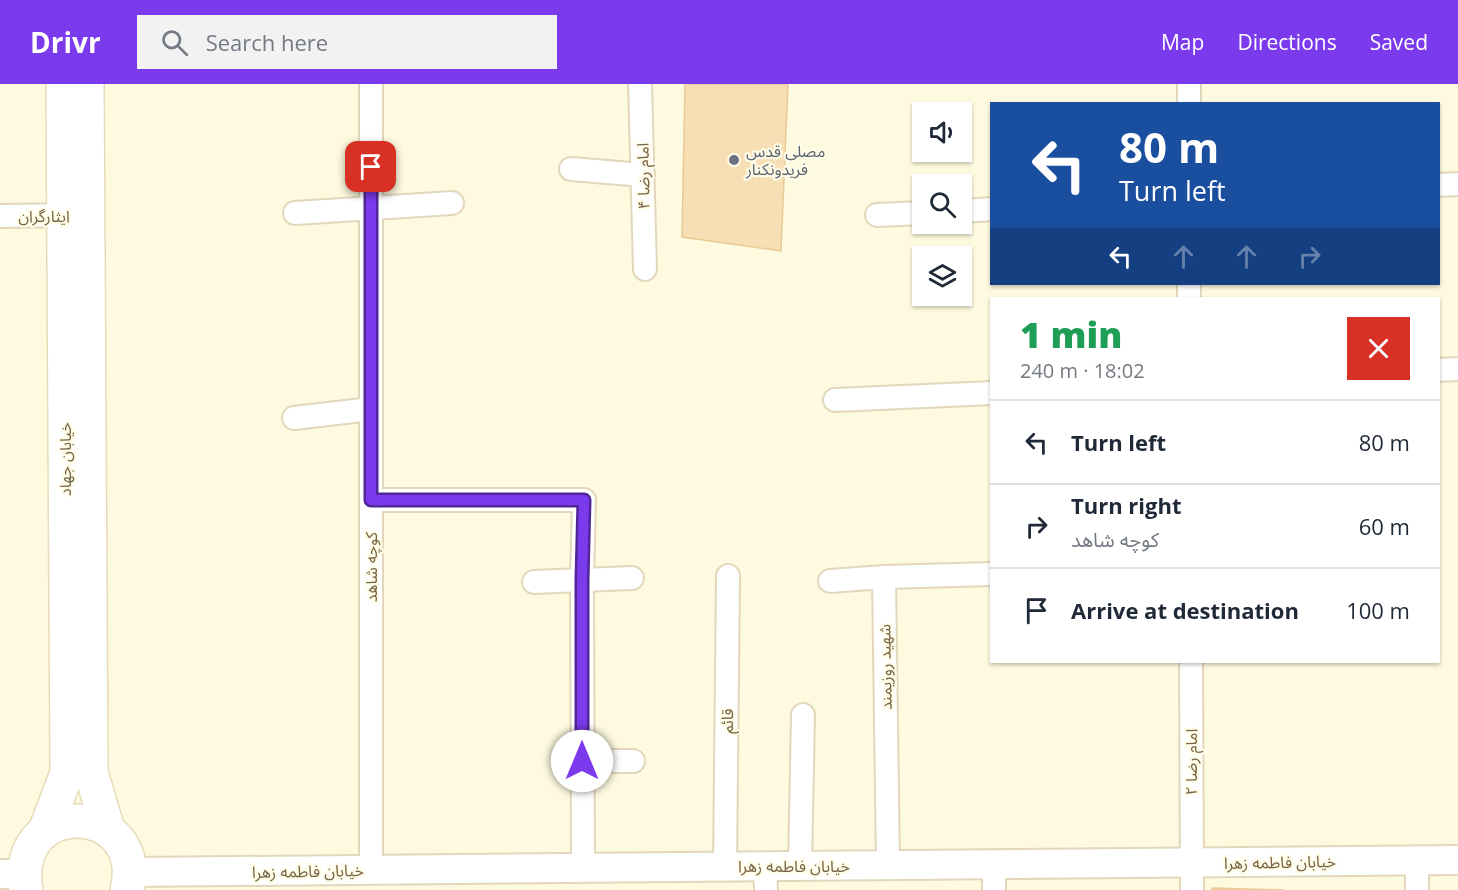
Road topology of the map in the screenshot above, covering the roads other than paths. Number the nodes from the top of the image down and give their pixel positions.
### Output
1 (63, 84) edge
2 (87, 84) edge
3 (371, 84) edge
4 (640, 84) edge
5 (1189, 84) edge
6 (1189, 102) edge
7 (571, 169) dead end
8 (643, 175) junction
9 (1458, 184) edge
10 (1440, 185) edge
11 (452, 203) dead end
12 (371, 208) junction
13 (990, 209) edge
14 (972, 210) edge
15 (295, 213) dead end
16 (912, 213) edge
17 (76, 215) junction
18 (878, 215) dead end
19 (0, 216) edge
20 (645, 269) dead end
21 (1458, 369) edge
22 (1440, 370) edge
23 (990, 393) edge
24 (835, 400) dead end
25 (371, 409) junction
26 (294, 418) dead end
27 (371, 500) junction
28 (990, 574) edge
29 (728, 576) dead end
30 (884, 577) junction
31 (632, 578) dead end
32 (582, 580) junction
33 (830, 580) dead end
34 (534, 582) dead end
35 (1191, 663) edge
36 (803, 715) dead end
37 (582, 761) junction
38 (633, 761) dead end
39 (108, 830) junction
40 (45, 831) junction
41 (1417, 860) junction
42 (1458, 860) edge
43 (888, 865) junction
44 (800, 866) junction
45 (725, 867) junction
46 (583, 868) junction
47 (371, 870) junction
48 (1192, 876) edge
49 (994, 877) edge
50 (765, 878) edge
51 (17, 879) edge
52 (129, 881) edge
53 (1417, 890) edge

1 - 17 main road, خیابان جهاد
2 - 17 main road, خیابان جهاد
3 - 12 street, کوچه شاهد
4 - 8 street, امام رضا ۴
5 - 6 street
7 - 8 street
8 - 20 street, امام رضا ۴
9 - 10 street
11 - 12 street
12 - 15 street
12 - 25 street, کوچه شاهد
13 - 14 street
16 - 18 street
17 - 19 street, ایثارگران
17 - 39 main road, خیابان جهاد
17 - 40 main road, خیابان جهاد
21 - 22 street
23 - 24 street
25 - 26 street
25 - 27 street, کوچه شاهد
27 - 32 street
27 - 47 street, کوچه شاهد
28 - 30 street
29 - 45 street, قائم
30 - 33 street
30 - 43 street, شهید روزیمند
31 - 32 street
32 - 34 street
32 - 37 street
35 - 48 street, امام رضا ۲
36 - 44 street
37 - 38 street
37 - 46 street
39 - 40 main road
39 - 52 main road
40 - 51 main road, خیابان جهاد
41 - 42 street, خیابان فاطمه زهرا
41 - 48 street, خیابان فاطمه زهرا
41 - 53 street
43 - 44 street, خیابان فاطمه زهرا
43 - 49 street, خیابان فاطمه زهرا
44 - 50 street, خیابان فاطمه زهرا
45 - 46 street, خیابان فاطمه زهرا
45 - 50 street, خیابان فاطمه زهرا
46 - 47 street, خیابان فاطمه زهرا
47 - 52 street, خیابان فاطمه زهرا
48 - 49 street, خیابان فاطمه زهرا

